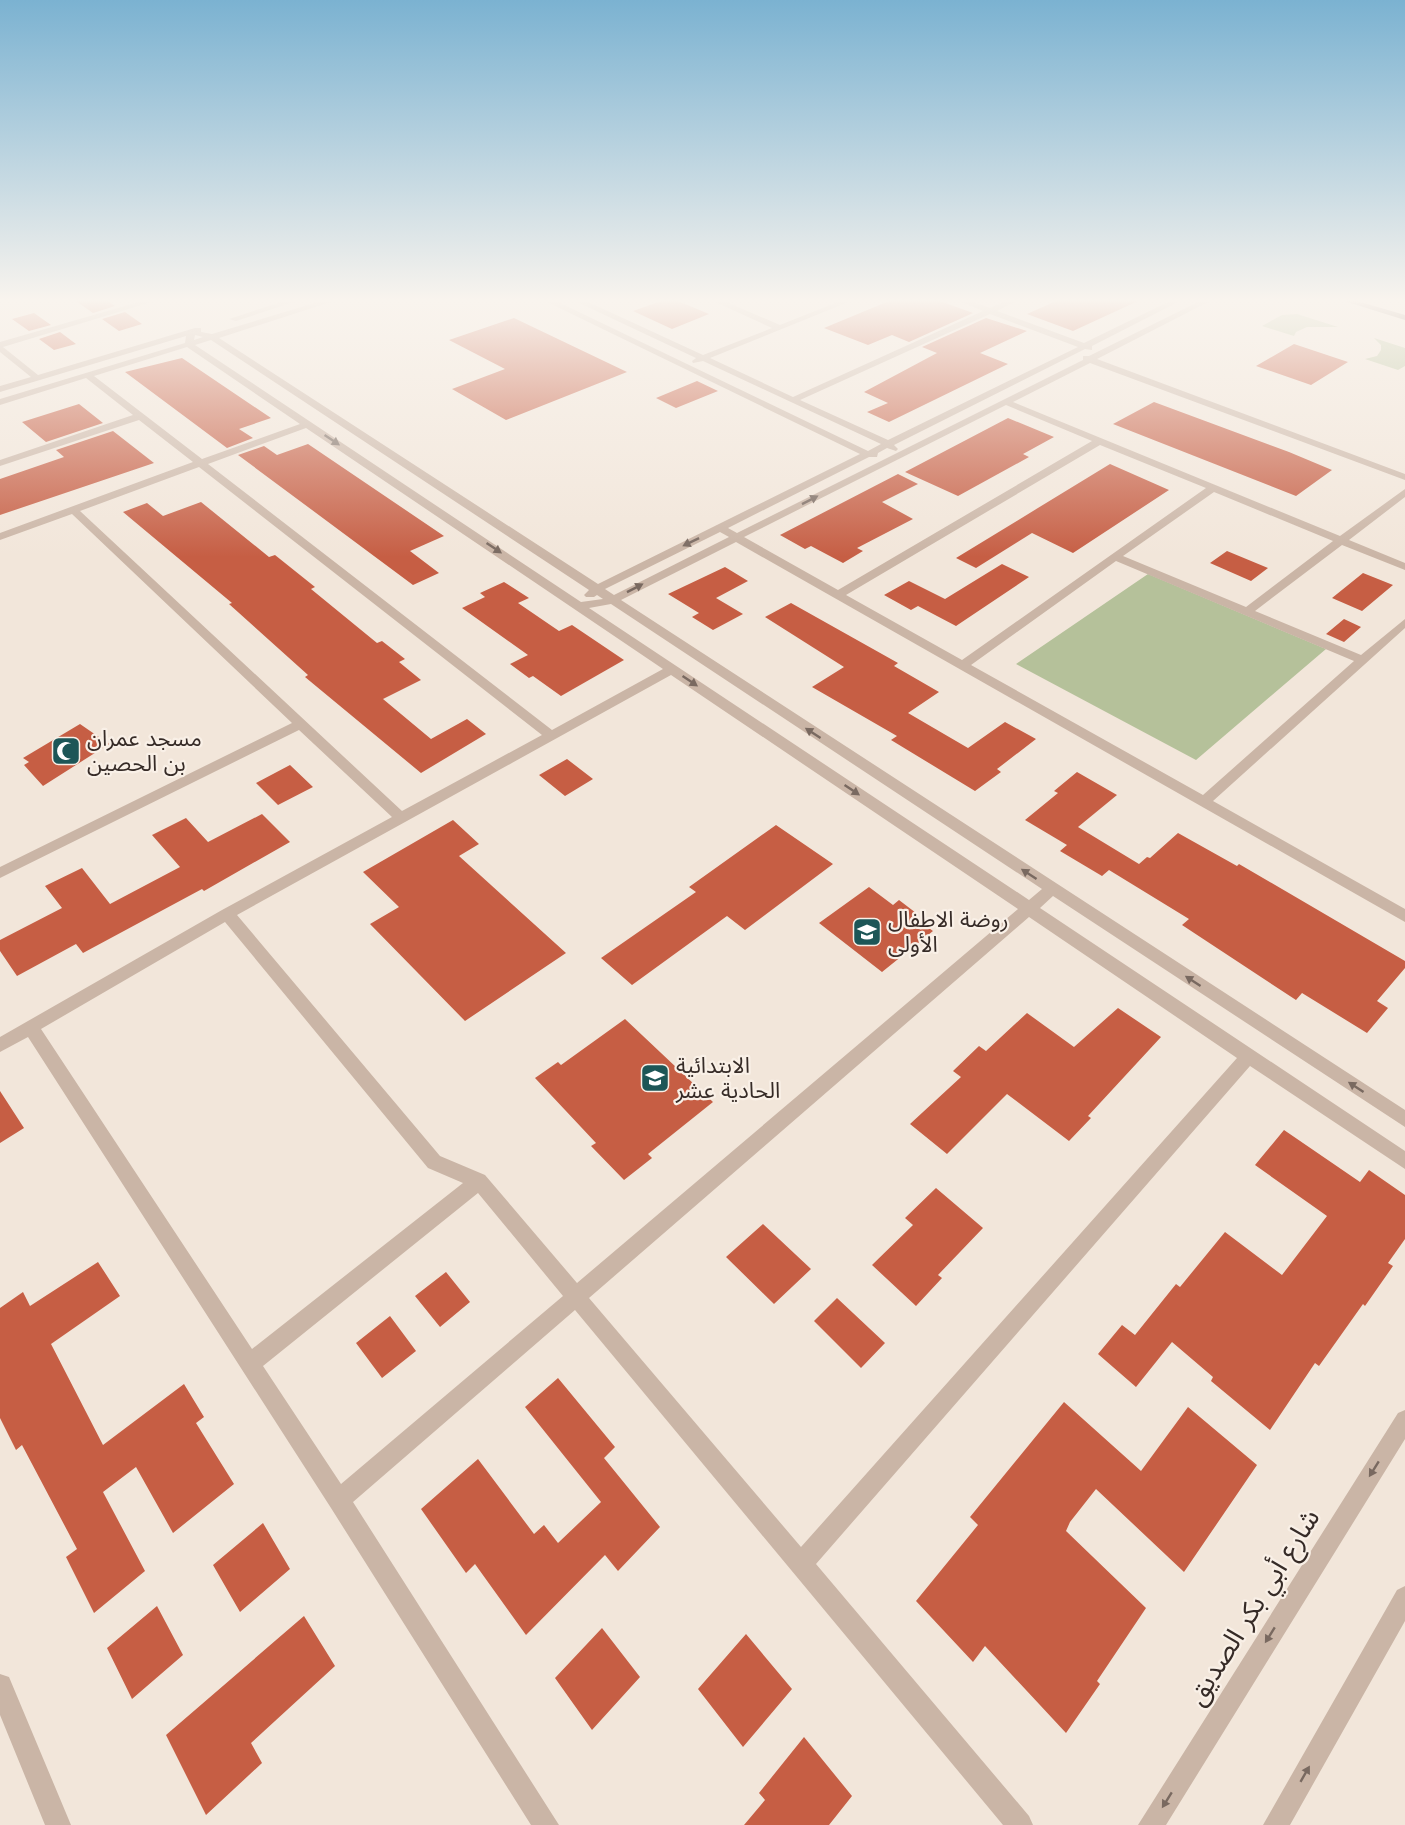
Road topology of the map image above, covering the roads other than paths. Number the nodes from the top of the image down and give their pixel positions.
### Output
1 (51, 386) edge
2 (101, 386) edge
3 (256, 386) edge
4 (294, 386) edge
5 (723, 386) edge
6 (762, 386) edge
7 (824, 386) edge
8 (1005, 386) edge
9 (1037, 386) edge
10 (1160, 386) edge
11 (793, 400) junction
12 (0, 402) edge
13 (1005, 402) junction
14 (140, 416) junction
15 (307, 424) junction
16 (1100, 441) junction
17 (888, 444) junction
18 (867, 454) junction
19 (899, 455) junction
20 (1405, 462) edge
21 (0, 463) edge
22 (201, 463) junction
23 (1392, 472) junction
24 (1405, 477) edge
25 (1213, 488) junction
26 (1405, 492) edge
27 (73, 510) junction
28 (720, 528) junction
29 (0, 537) edge
30 (736, 537) junction
31 (1342, 541) junction
32 (1115, 557) junction
33 (1405, 567) edge
34 (594, 590) junction
35 (838, 595) junction
36 (610, 600) junction
37 (580, 606) junction
38 (1247, 612) junction
39 (1405, 622) edge
40 (1362, 660) junction
41 (962, 665) junction
42 (672, 669) junction
43 (300, 723) junction
44 (552, 736) junction
45 (1204, 802) junction
46 (402, 819) junction
47 (0, 873) edge
48 (1052, 889) junction
49 (1030, 909) junction
50 (227, 914) junction
51 (1405, 916) edge
52 (31, 1028) junction
53 (0, 1045) edge
54 (1249, 1056) junction
55 (1405, 1119) edge
56 (1405, 1161) edge
57 (479, 1181) junction
58 (576, 1297) junction
59 (250, 1363) junction
60 (1405, 1420) edge
61 (339, 1500) junction
62 (801, 1564) junction
63 (1405, 1598) edge
64 (0, 1686) edge
65 (57, 1825) edge
66 (546, 1825) edge
67 (1020, 1825) edge
68 (1151, 1825) edge
69 (1276, 1825) edge

1 - 12 street
2 - 14 street
3 - 15 street
4 - 34 street
5 - 18 street
6 - 11 street
7 - 11 street
8 - 17 street
9 - 13 street
10 - 23 street
11 - 17 street
13 - 16 street
13 - 19 street
14 - 21 street
14 - 22 street
15 - 22 street
15 -> 37 street
16 - 25 street
16 - 35 street
17 - 18 street
17 - 19 street
18 - 19 street
18 - 28 street
30 -> 19 street
20 - 23 street
22 - 27 street
22 - 44 street
23 - 24 street
25 - 31 street
25 - 32 street
26 - 31 street
27 - 29 street
27 - 43 street
28 - 30 street
28 -> 34 street
30 - 35 street
36 -> 30 street
31 - 33 street
31 - 38 street
32 - 38 street
32 - 41 street
34 - 36 street
34 - 37 street
35 - 41 street
36 - 37 street
48 -> 36 street
37 - 42 street
38 - 40 street
39 - 40 street
40 - 45 street
41 - 45 street
42 - 44 street
42 -> 49 street
43 - 46 street
43 - 47 street
44 - 46 street
45 - 51 street
46 - 50 street
48 - 49 street
55 -> 48 street
49 - 54 street
49 - 58 street
50 - 52 street
50 - 57 street
52 - 53 street
52 - 59 street
54 - 56 street
54 - 62 street
57 - 58 street
57 - 59 street
58 - 61 street
58 - 62 street
59 - 61 street
60 -> 68 street, شارع أبي بكر الصديق
61 - 66 street
62 - 67 street
69 -> 63 street
64 - 65 street

